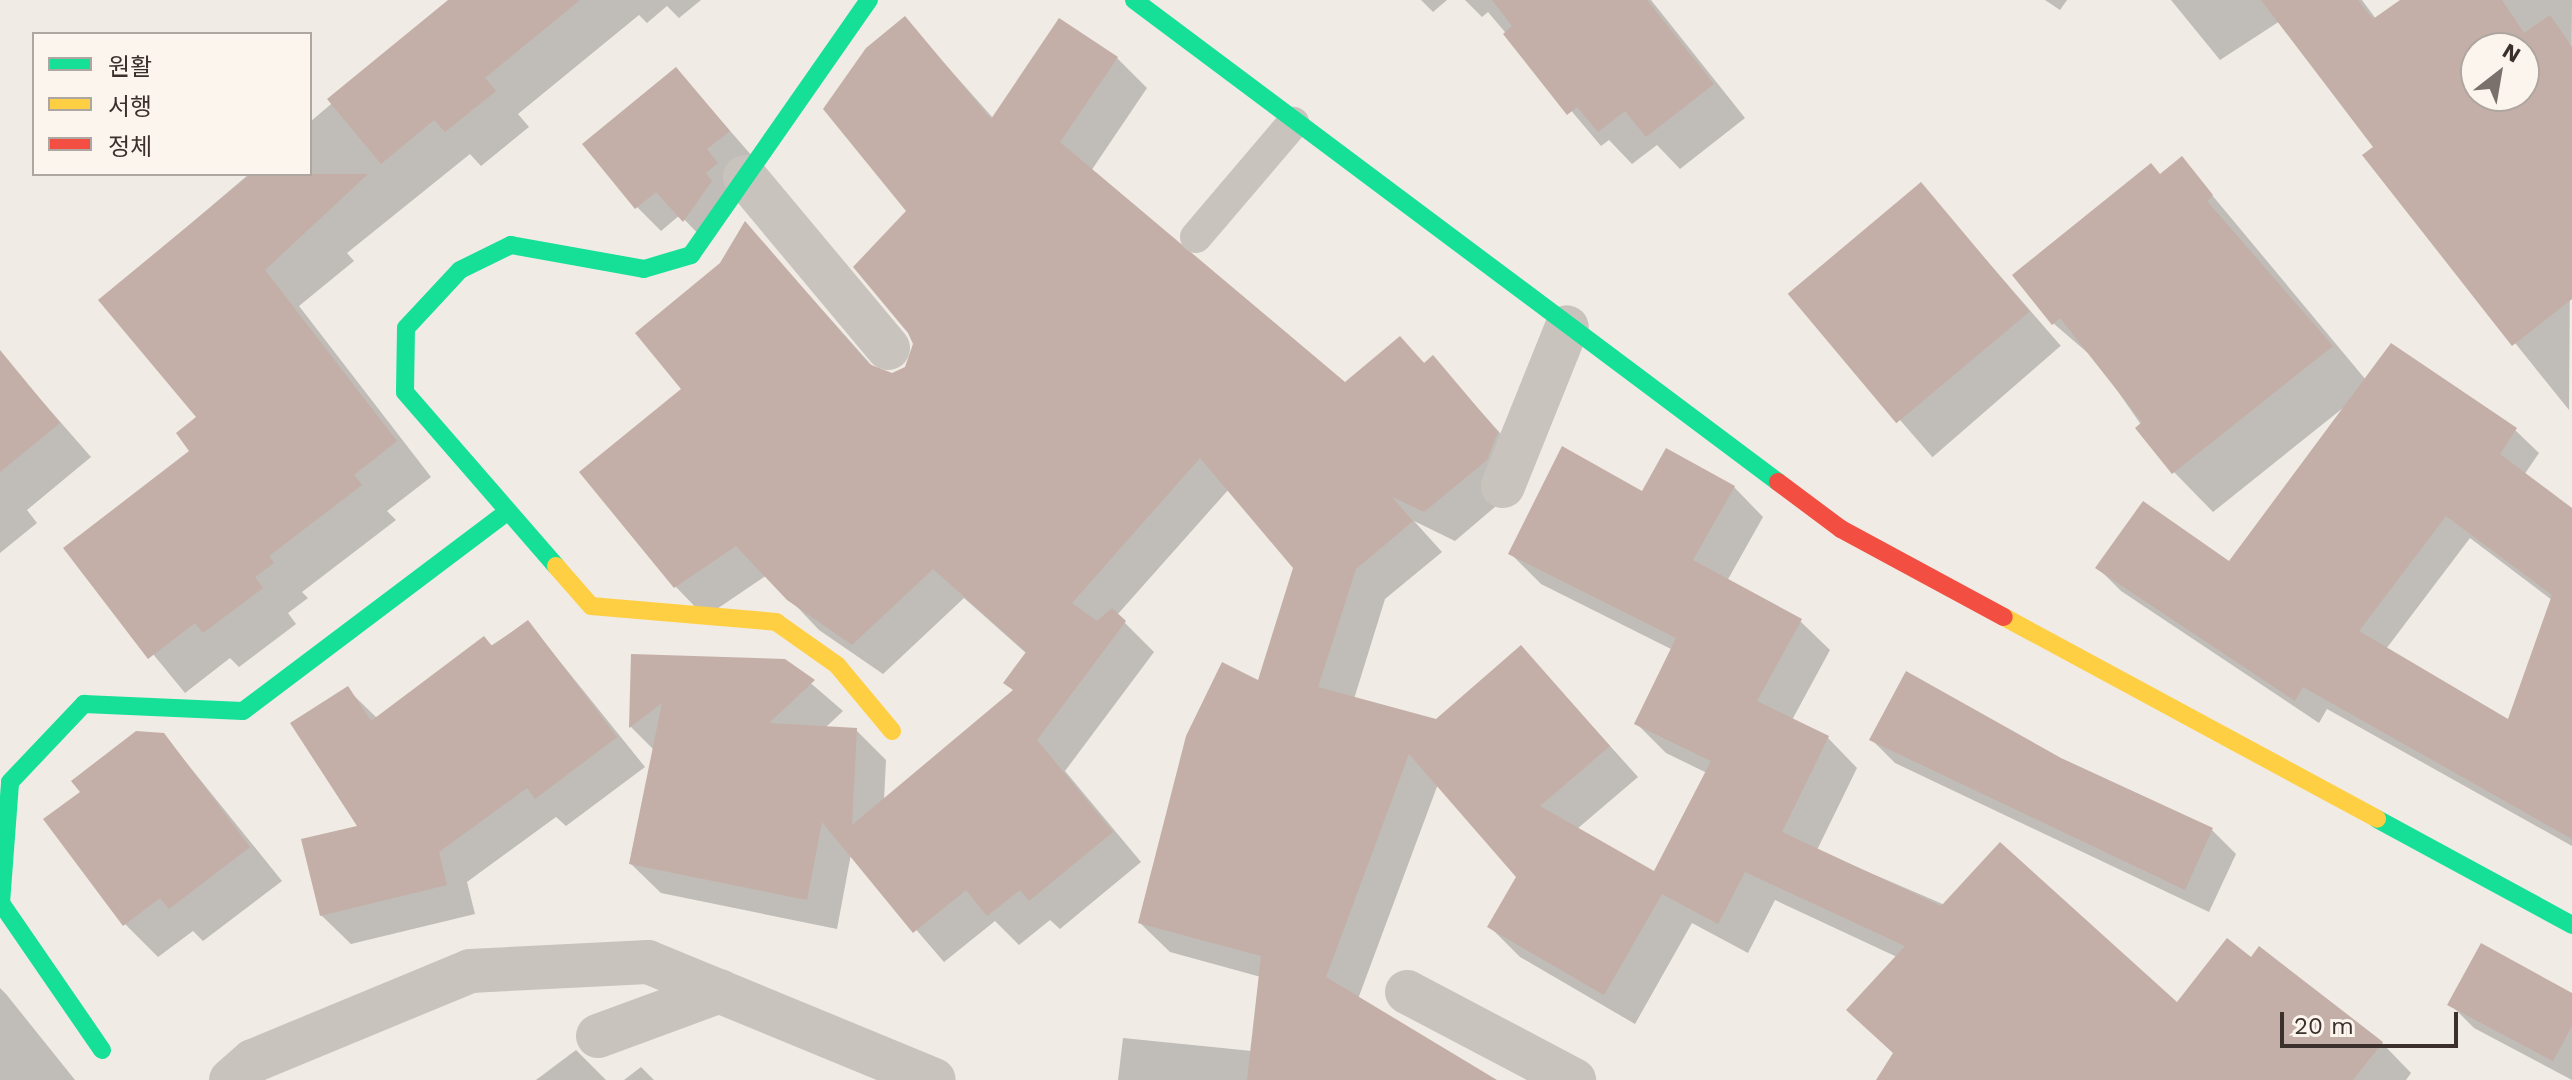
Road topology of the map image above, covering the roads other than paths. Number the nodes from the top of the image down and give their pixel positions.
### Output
1 (869, 0) edge
2 (1134, 0) edge
3 (1293, 123) junction
4 (745, 177) junction
5 (1196, 237) dead end
6 (1567, 327) junction
7 (888, 348) dead end
8 (1503, 486) dead end
9 (508, 511) junction
10 (892, 731) dead end
11 (2572, 925) edge
12 (720, 991) junction
13 (1407, 992) dead end
14 (598, 1036) dead end
15 (102, 1050) dead end
16 (231, 1080) edge
17 (934, 1080) edge
18 (1574, 1080) edge

1 - 4 street
2 - 3 street
3 - 5 lane
3 - 6 street
4 - 7 street
4 - 9 street
6 - 8 street
6 - 11 street
9 - 10 street
9 - 15 street
12 - 14 street
12 - 16 street
12 - 17 street
13 - 18 street

